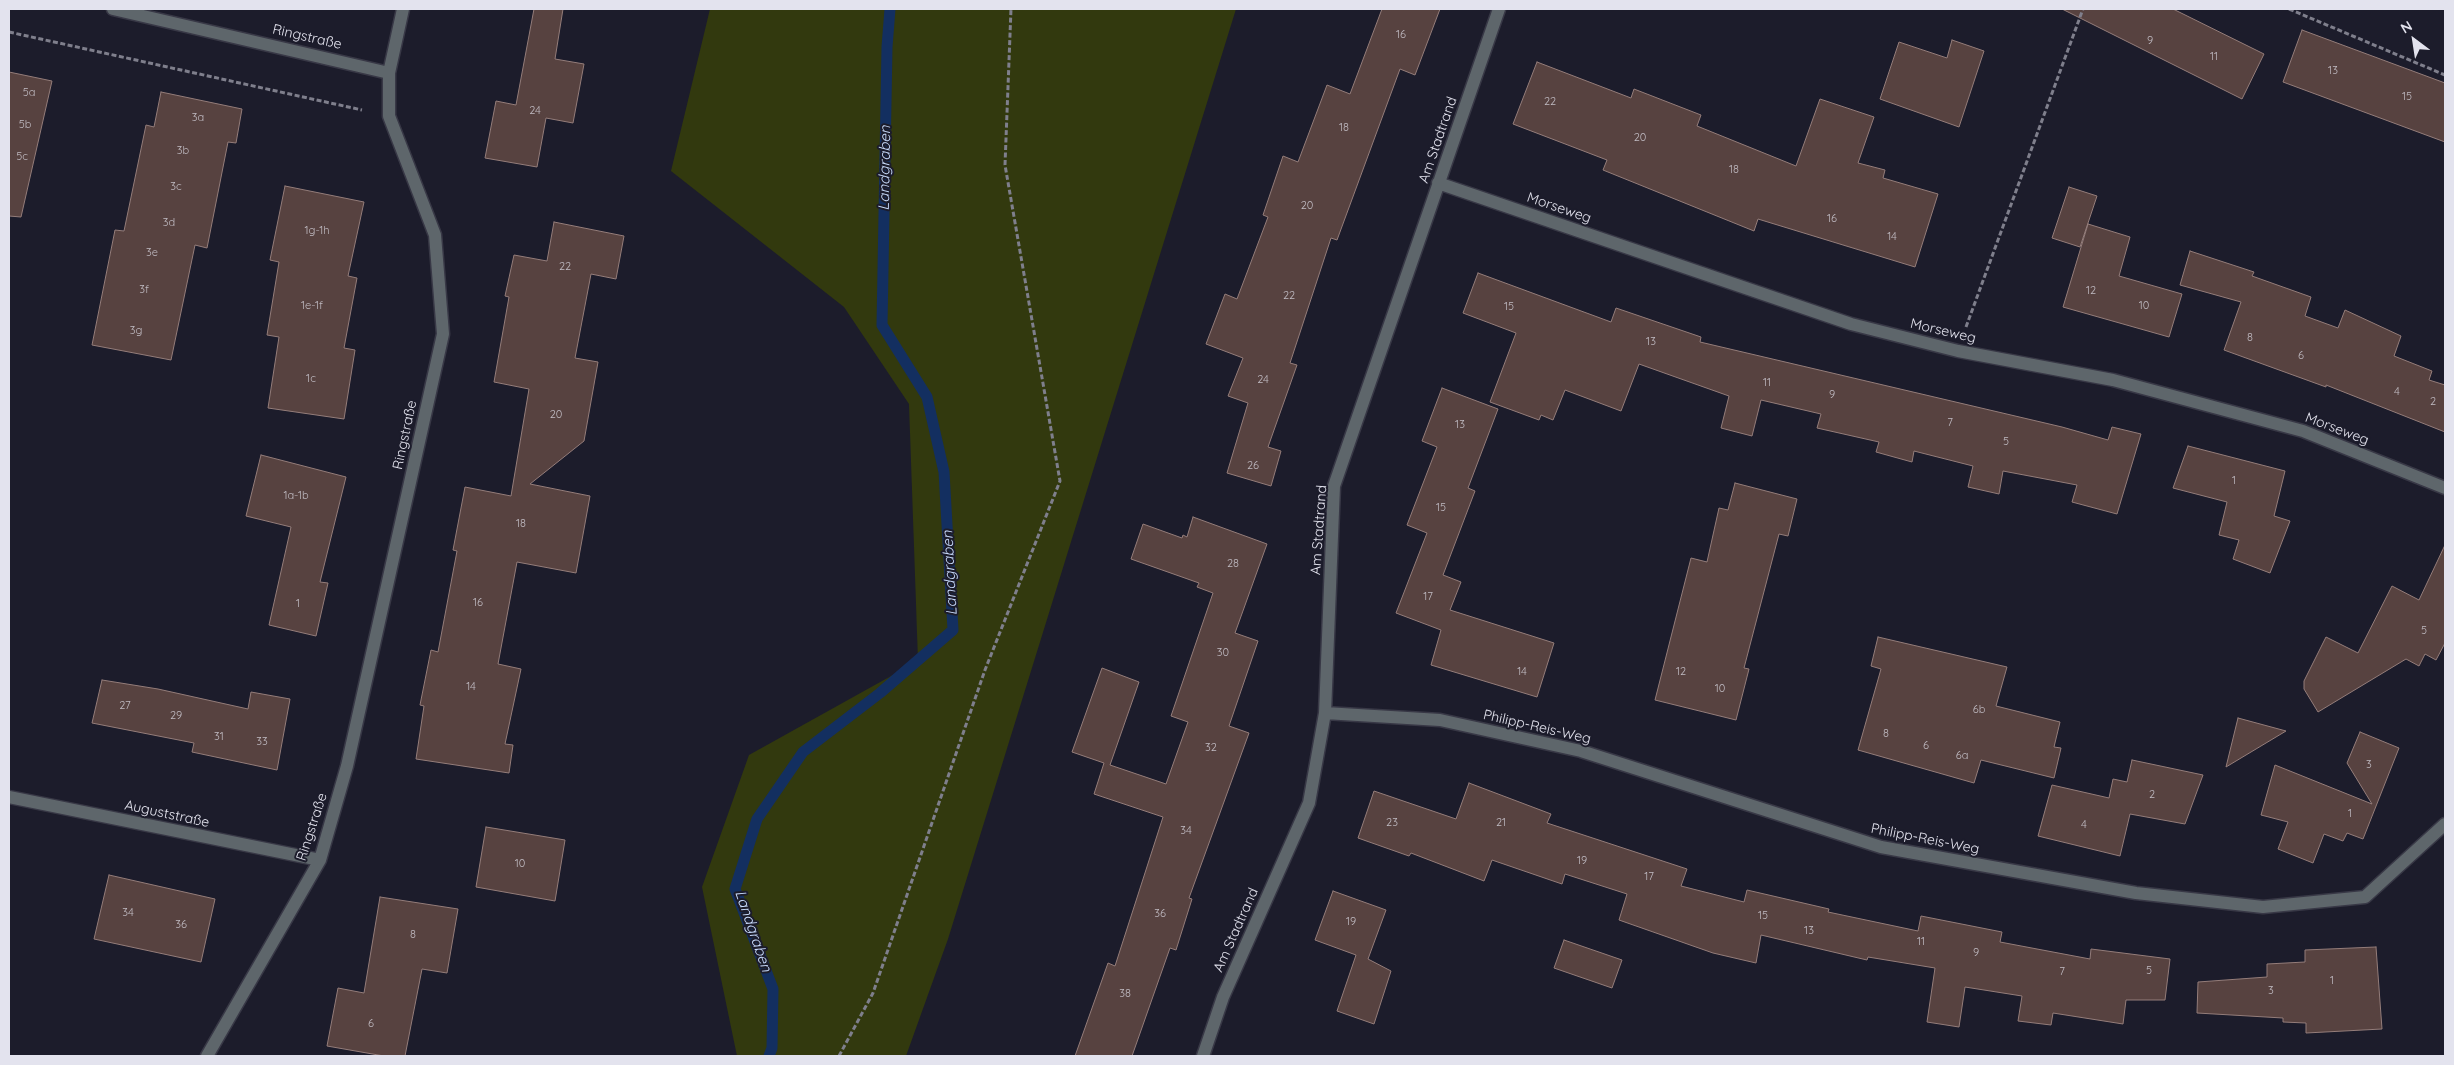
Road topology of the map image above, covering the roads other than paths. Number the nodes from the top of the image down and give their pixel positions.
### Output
1 (113, 9) edge
2 (403, 9) edge
3 (1500, 9) edge
4 (389, 73) junction
5 (1438, 183) junction
6 (2445, 488) edge
7 (1325, 713) junction
8 (9, 797) edge
9 (2445, 824) edge
10 (320, 860) junction
11 (207, 1056) edge
12 (1203, 1056) edge

1 - 4 street, Ringstraße
2 - 4 street
3 - 5 street, Am Stadtrand
4 - 10 street, Ringstraße
5 - 6 street, Morseweg
5 - 7 street, Am Stadtrand
7 - 9 street, Philipp-Reis-Weg
7 - 12 street, Am Stadtrand
8 - 10 street, Auguststraße
10 - 11 street, Ringstraße

